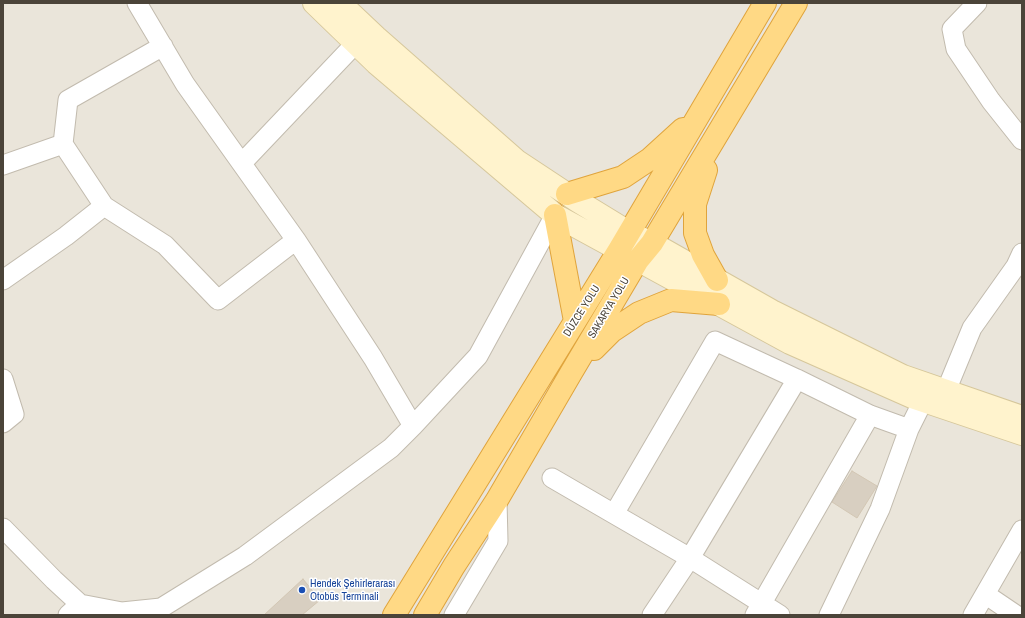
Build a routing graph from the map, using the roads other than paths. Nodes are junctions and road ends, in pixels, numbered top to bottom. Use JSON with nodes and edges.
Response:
{"nodes":[{"id":1,"x":137,"y":3,"type":"edge"},
{"id":2,"x":314,"y":3,"type":"edge"},
{"id":3,"x":340,"y":3,"type":"edge"},
{"id":4,"x":765,"y":3,"type":"edge"},
{"id":5,"x":796,"y":3,"type":"edge"},
{"id":6,"x":978,"y":3,"type":"edge"},
{"id":7,"x":356,"y":44,"type":"junction"},
{"id":8,"x":162,"y":46,"type":"junction"},
{"id":9,"x":700,"y":113,"type":"junction"},
{"id":10,"x":719,"y":132,"type":"junction"},
{"id":11,"x":1022,"y":140,"type":"edge"},
{"id":12,"x":63,"y":144,"type":"junction"},
{"id":13,"x":242,"y":164,"type":"junction"},
{"id":14,"x":3,"y":165,"type":"edge"},
{"id":15,"x":567,"y":194,"type":"junction"},
{"id":16,"x":104,"y":206,"type":"junction"},
{"id":17,"x":555,"y":215,"type":"junction"},
{"id":18,"x":296,"y":240,"type":"junction"},
{"id":19,"x":624,"y":241,"type":"junction"},
{"id":20,"x":652,"y":243,"type":"junction"},
{"id":21,"x":1022,"y":253,"type":"edge"},
{"id":22,"x":638,"y":260,"type":"junction"},
{"id":23,"x":3,"y":280,"type":"edge"},
{"id":24,"x":717,"y":280,"type":"junction"},
{"id":25,"x":719,"y":304,"type":"junction"},
{"id":26,"x":575,"y":321,"type":"junction"},
{"id":27,"x":571,"y":373,"type":"junction"},
{"id":28,"x":3,"y":379,"type":"edge"},
{"id":29,"x":797,"y":379,"type":"junction"},
{"id":30,"x":946,"y":391,"type":"junction"},
{"id":31,"x":923,"y":400,"type":"junction"},
{"id":32,"x":870,"y":415,"type":"junction"},
{"id":33,"x":1022,"y":417,"type":"edge"},
{"id":34,"x":3,"y":423,"type":"edge"},
{"id":35,"x":414,"y":426,"type":"junction"},
{"id":36,"x":909,"y":429,"type":"junction"},
{"id":37,"x":1022,"y":434,"type":"edge"},
{"id":38,"x":552,"y":478,"type":"dead end"},
{"id":39,"x":497,"y":500,"type":"junction"},
{"id":40,"x":614,"y":514,"type":"junction"},
{"id":41,"x":3,"y":528,"type":"edge"},
{"id":42,"x":1022,"y":530,"type":"edge"},
{"id":43,"x":690,"y":558,"type":"junction"},
{"id":44,"x":414,"y":580,"type":"junction"},
{"id":45,"x":985,"y":594,"type":"junction"},
{"id":46,"x":74,"y":609,"type":"edge"},
{"id":47,"x":758,"y":609,"type":"edge"},
{"id":48,"x":124,"y":614,"type":"edge"},
{"id":49,"x":381,"y":615,"type":"edge"},
{"id":50,"x":394,"y":615,"type":"edge"},
{"id":51,"x":425,"y":615,"type":"edge"},
{"id":52,"x":454,"y":615,"type":"edge"},
{"id":53,"x":652,"y":615,"type":"edge"},
{"id":54,"x":780,"y":615,"type":"edge"},
{"id":55,"x":829,"y":615,"type":"edge"},
{"id":56,"x":973,"y":615,"type":"edge"},
{"id":57,"x":1016,"y":615,"type":"edge"}],
"edges":[{"from":1,"to":8,"type":"street"},
{"from":2,"to":7,"type":"main road"},
{"from":3,"to":15,"type":"main road"},
{"from":4,"to":9,"type":"highway","name":"DÜZCE YOLU"},
{"from":5,"to":10,"type":"highway","name":"SAKARYA YOLU"},
{"from":6,"to":11,"type":"street"},
{"from":7,"to":13,"type":"street"},
{"from":7,"to":17,"type":"main road"},
{"from":8,"to":12,"type":"street"},
{"from":8,"to":13,"type":"street"},
{"from":9,"to":15,"type":"highway"},
{"from":9,"to":19,"type":"highway","name":"DÜZCE YOLU"},
{"from":10,"to":20,"type":"highway","name":"SAKARYA YOLU"},
{"from":10,"to":24,"type":"highway"},
{"from":12,"to":14,"type":"street"},
{"from":12,"to":16,"type":"street"},
{"from":13,"to":18,"type":"street"},
{"from":15,"to":19,"type":"main road"},
{"from":16,"to":18,"type":"street"},
{"from":16,"to":23,"type":"street"},
{"from":17,"to":19,"type":"main road"},
{"from":17,"to":26,"type":"highway"},
{"from":17,"to":35,"type":"street"},
{"from":18,"to":35,"type":"street"},
{"from":19,"to":20,"type":"main road"},
{"from":19,"to":22,"type":"main road"},
{"from":19,"to":26,"type":"highway","name":"DÜZCE YOLU"},
{"from":20,"to":22,"type":"highway","name":"SAKARYA YOLU"},
{"from":20,"to":24,"type":"main road"},
{"from":21,"to":30,"type":"street"},
{"from":22,"to":25,"type":"main road"},
{"from":22,"to":27,"type":"highway","name":"SAKARYA YOLU"},
{"from":24,"to":30,"type":"main road"},
{"from":25,"to":27,"type":"highway"},
{"from":25,"to":31,"type":"main road"},
{"from":26,"to":44,"type":"highway","name":"DÜZCE YOLU"},
{"from":27,"to":39,"type":"highway","name":"SAKARYA YOLU"},
{"from":28,"to":34,"type":"street"},
{"from":29,"to":32,"type":"street"},
{"from":29,"to":40,"type":"street"},
{"from":29,"to":43,"type":"street"},
{"from":30,"to":33,"type":"main road"},
{"from":31,"to":36,"type":"street"},
{"from":31,"to":37,"type":"main road"},
{"from":32,"to":36,"type":"street"},
{"from":32,"to":47,"type":"street"},
{"from":35,"to":48,"type":"street"},
{"from":36,"to":55,"type":"street"},
{"from":38,"to":40,"type":"street"},
{"from":39,"to":51,"type":"highway","name":"SAKARYA YOLU"},
{"from":39,"to":52,"type":"street"},
{"from":40,"to":43,"type":"street"},
{"from":41,"to":46,"type":"street"},
{"from":42,"to":45,"type":"street"},
{"from":43,"to":47,"type":"street"},
{"from":43,"to":53,"type":"street"},
{"from":44,"to":49,"type":"highway"},
{"from":44,"to":50,"type":"highway","name":"DÜZCE YOLU"},
{"from":45,"to":56,"type":"street"},
{"from":45,"to":57,"type":"street"},
{"from":46,"to":48,"type":"street"},
{"from":47,"to":54,"type":"street"}]}
